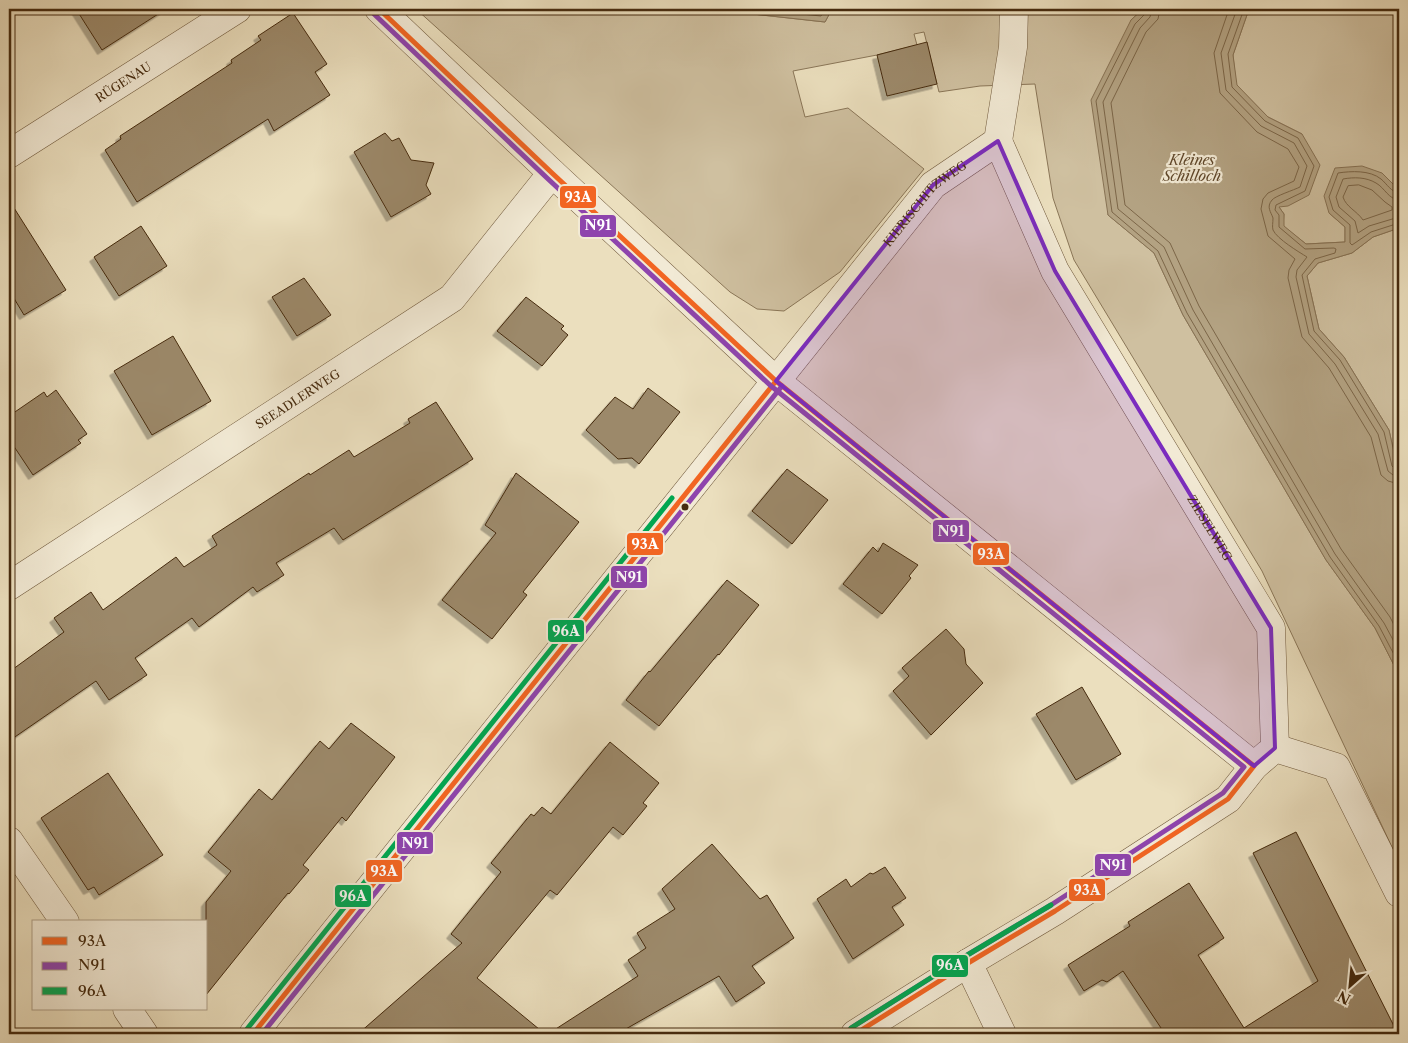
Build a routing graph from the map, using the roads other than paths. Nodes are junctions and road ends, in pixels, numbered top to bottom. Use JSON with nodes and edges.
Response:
{"nodes":[{"id":1,"x":237,"y":9,"type":"edge"},
{"id":2,"x":379,"y":9,"type":"edge"},
{"id":3,"x":1014,"y":9,"type":"edge"},
{"id":4,"x":998,"y":141,"type":"junction"},
{"id":5,"x":9,"y":154,"type":"edge"},
{"id":6,"x":552,"y":173,"type":"junction"},
{"id":7,"x":776,"y":381,"type":"junction"},
{"id":8,"x":9,"y":586,"type":"edge"},
{"id":9,"x":1275,"y":748,"type":"junction"},
{"id":10,"x":1254,"y":766,"type":"junction"},
{"id":11,"x":9,"y":841,"type":"edge"},
{"id":12,"x":1399,"y":894,"type":"edge"},
{"id":13,"x":64,"y":920,"type":"edge"},
{"id":14,"x":968,"y":963,"type":"junction"},
{"id":15,"x":128,"y":1010,"type":"edge"},
{"id":16,"x":144,"y":1034,"type":"edge"},
{"id":17,"x":253,"y":1034,"type":"edge"},
{"id":18,"x":855,"y":1034,"type":"edge"},
{"id":19,"x":1002,"y":1034,"type":"edge"}],
"edges":[{"from":1,"to":5,"type":"street","name":"RÜGENAU"},
{"from":2,"to":6,"type":"street"},
{"from":3,"to":4,"type":"street"},
{"from":4,"to":7,"type":"street","name":"KIERISCHITZWEG"},
{"from":4,"to":9,"type":"street","name":"ZIESELWEG"},
{"from":6,"to":7,"type":"street"},
{"from":6,"to":8,"type":"street","name":"SEEADLERWEG"},
{"from":7,"to":10,"type":"street"},
{"from":7,"to":17,"type":"street","name":"KIERISCHITZWEG"},
{"from":9,"to":10,"type":"street"},
{"from":9,"to":12,"type":"street"},
{"from":10,"to":14,"type":"street"},
{"from":11,"to":13,"type":"street"},
{"from":14,"to":18,"type":"street"},
{"from":14,"to":19,"type":"street"},
{"from":15,"to":16,"type":"street"}]}
